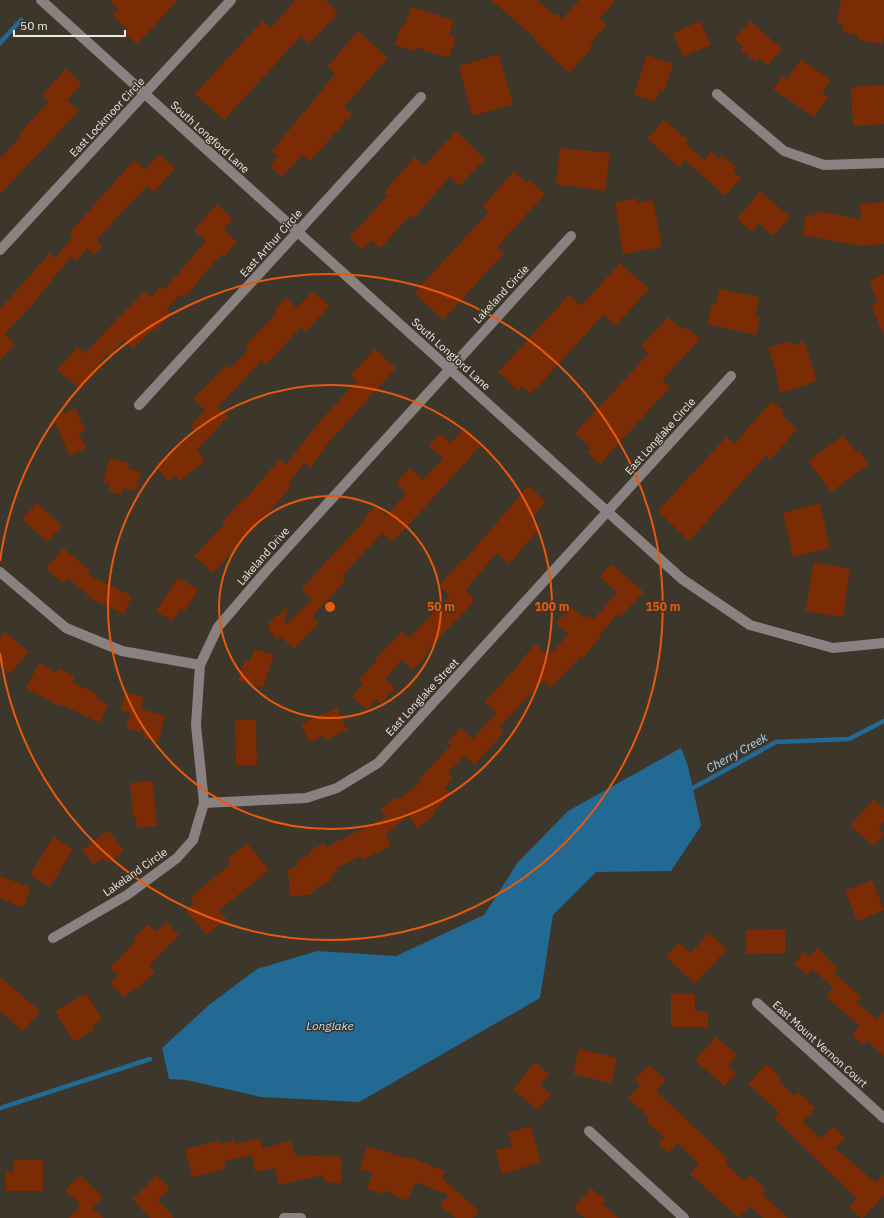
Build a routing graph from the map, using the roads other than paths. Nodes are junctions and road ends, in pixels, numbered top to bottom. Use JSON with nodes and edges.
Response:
{"nodes":[{"id":1,"x":41,"y":0,"type":"edge"},
{"id":2,"x":231,"y":0,"type":"edge"},
{"id":3,"x":144,"y":94,"type":"junction"},
{"id":4,"x":717,"y":94,"type":"dead end"},
{"id":5,"x":421,"y":97,"type":"dead end"},
{"id":6,"x":884,"y":163,"type":"edge"},
{"id":7,"x":297,"y":231,"type":"junction"},
{"id":8,"x":571,"y":236,"type":"dead end"},
{"id":9,"x":0,"y":250,"type":"edge"},
{"id":10,"x":449,"y":369,"type":"junction"},
{"id":11,"x":731,"y":376,"type":"dead end"},
{"id":12,"x":139,"y":405,"type":"dead end"},
{"id":13,"x":607,"y":512,"type":"junction"},
{"id":14,"x":0,"y":572,"type":"edge"},
{"id":15,"x":884,"y":643,"type":"edge"},
{"id":16,"x":200,"y":665,"type":"junction"},
{"id":17,"x":204,"y":803,"type":"junction"},
{"id":18,"x":53,"y":938,"type":"dead end"},
{"id":19,"x":757,"y":1003,"type":"dead end"},
{"id":20,"x":884,"y":1118,"type":"edge"},
{"id":21,"x":589,"y":1131,"type":"dead end"},
{"id":22,"x":284,"y":1218,"type":"edge"},
{"id":23,"x":301,"y":1218,"type":"edge"},
{"id":24,"x":684,"y":1218,"type":"edge"}],
"edges":[{"from":1,"to":3,"type":"street","name":"South Longford Lane"},
{"from":2,"to":3,"type":"street","name":"East Lockmoor Circle"},
{"from":3,"to":7,"type":"street","name":"South Longford Lane"},
{"from":3,"to":9,"type":"street","name":"East Lockmoor Circle"},
{"from":4,"to":6,"type":"street"},
{"from":5,"to":7,"type":"street","name":"East Arthur Circle"},
{"from":7,"to":10,"type":"street","name":"South Longford Lane"},
{"from":7,"to":12,"type":"street","name":"East Arthur Circle"},
{"from":8,"to":10,"type":"street","name":"Lakeland Circle"},
{"from":10,"to":13,"type":"street","name":"South Longford Lane"},
{"from":10,"to":16,"type":"street","name":"Lakeland Drive"},
{"from":11,"to":13,"type":"street","name":"East Longlake Circle"},
{"from":13,"to":15,"type":"street","name":"South Longford Lane"},
{"from":13,"to":17,"type":"street","name":"East Longlake Street"},
{"from":14,"to":16,"type":"street"},
{"from":16,"to":17,"type":"street","name":"Lakeland Drive"},
{"from":17,"to":18,"type":"street","name":"Lakeland Circle"},
{"from":19,"to":20,"type":"street","name":"East Mount Vernon Court"},
{"from":21,"to":24,"type":"street"},
{"from":22,"to":23,"type":"street"}]}
